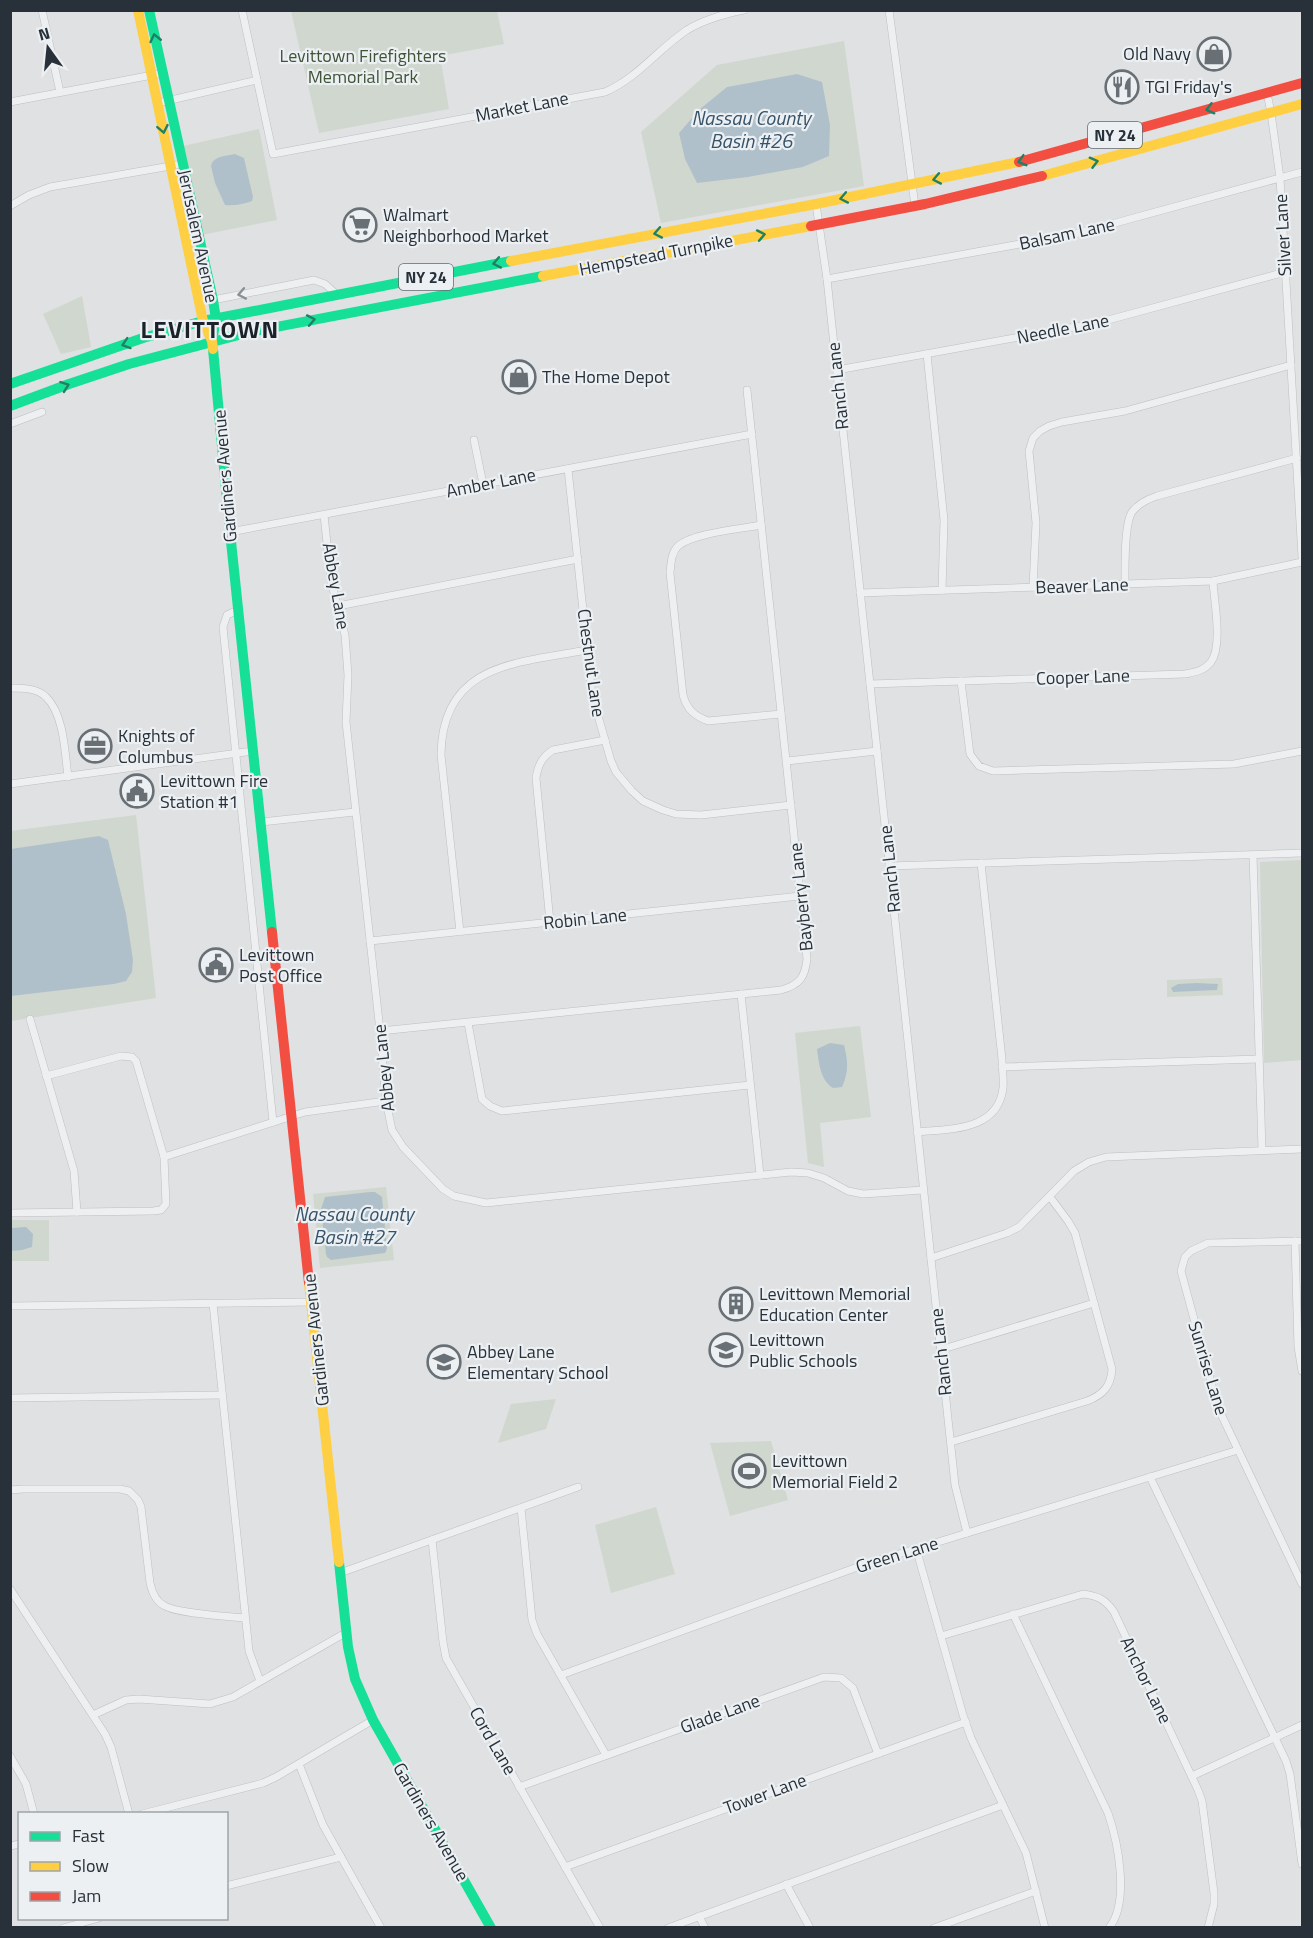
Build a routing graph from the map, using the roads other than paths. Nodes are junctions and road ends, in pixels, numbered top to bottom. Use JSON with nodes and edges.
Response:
{"nodes":[{"id":1,"x":42,"y":10,"type":"edge"},
{"id":2,"x":138,"y":10,"type":"edge"},
{"id":3,"x":149,"y":10,"type":"edge"},
{"id":4,"x":242,"y":10,"type":"edge"},
{"id":5,"x":744,"y":10,"type":"edge"},
{"id":6,"x":889,"y":10,"type":"edge"},
{"id":7,"x":157,"y":74,"type":"junction"},
{"id":8,"x":257,"y":80,"type":"junction"},
{"id":9,"x":1302,"y":83,"type":"edge"},
{"id":10,"x":60,"y":92,"type":"junction"},
{"id":11,"x":1267,"y":93,"type":"junction"},
{"id":12,"x":10,"y":102,"type":"edge"},
{"id":13,"x":163,"y":102,"type":"junction"},
{"id":14,"x":1302,"y":104,"type":"edge"},
{"id":15,"x":1271,"y":112,"type":"junction"},
{"id":16,"x":182,"y":164,"type":"junction"},
{"id":17,"x":170,"y":166,"type":"junction"},
{"id":18,"x":1302,"y":172,"type":"edge"},
{"id":19,"x":1280,"y":178,"type":"junction"},
{"id":20,"x":912,"y":184,"type":"junction"},
{"id":21,"x":816,"y":204,"type":"junction"},
{"id":22,"x":915,"y":206,"type":"junction"},
{"id":23,"x":10,"y":207,"type":"edge"},
{"id":24,"x":819,"y":224,"type":"junction"},
{"id":25,"x":1285,"y":272,"type":"junction"},
{"id":26,"x":827,"y":279,"type":"junction"},
{"id":27,"x":336,"y":294,"type":"junction"},
{"id":28,"x":213,"y":300,"type":"junction"},
{"id":29,"x":216,"y":319,"type":"junction"},
{"id":30,"x":203,"y":321,"type":"junction"},
{"id":31,"x":212,"y":341,"type":"junction"},
{"id":32,"x":927,"y":354,"type":"junction"},
{"id":33,"x":1291,"y":365,"type":"junction"},
{"id":34,"x":837,"y":370,"type":"junction"},
{"id":35,"x":10,"y":384,"type":"edge"},
{"id":36,"x":747,"y":390,"type":"dead end"},
{"id":37,"x":10,"y":406,"type":"edge"},
{"id":38,"x":42,"y":412,"type":"dead end"},
{"id":39,"x":10,"y":424,"type":"edge"},
{"id":40,"x":752,"y":434,"type":"junction"},
{"id":41,"x":474,"y":440,"type":"dead end"},
{"id":42,"x":1296,"y":458,"type":"junction"},
{"id":43,"x":568,"y":468,"type":"junction"},
{"id":44,"x":483,"y":484,"type":"junction"},
{"id":45,"x":1301,"y":510,"type":"edge"},
{"id":46,"x":324,"y":514,"type":"junction"},
{"id":47,"x":761,"y":525,"type":"junction"},
{"id":48,"x":230,"y":532,"type":"junction"},
{"id":49,"x":1302,"y":557,"type":"edge"},
{"id":50,"x":578,"y":559,"type":"junction"},
{"id":51,"x":1302,"y":562,"type":"edge"},
{"id":52,"x":1212,"y":581,"type":"junction"},
{"id":53,"x":1125,"y":585,"type":"junction"},
{"id":54,"x":1033,"y":587,"type":"junction"},
{"id":55,"x":942,"y":590,"type":"junction"},
{"id":56,"x":860,"y":593,"type":"junction"},
{"id":57,"x":338,"y":606,"type":"junction"},
{"id":58,"x":238,"y":610,"type":"junction"},
{"id":59,"x":587,"y":650,"type":"junction"},
{"id":60,"x":961,"y":681,"type":"junction"},
{"id":61,"x":870,"y":684,"type":"junction"},
{"id":62,"x":10,"y":688,"type":"edge"},
{"id":63,"x":781,"y":714,"type":"junction"},
{"id":64,"x":605,"y":740,"type":"junction"},
{"id":65,"x":253,"y":751,"type":"junction"},
{"id":66,"x":877,"y":751,"type":"junction"},
{"id":67,"x":1302,"y":751,"type":"edge"},
{"id":68,"x":235,"y":754,"type":"junction"},
{"id":69,"x":787,"y":761,"type":"junction"},
{"id":70,"x":68,"y":777,"type":"junction"},
{"id":71,"x":10,"y":784,"type":"edge"},
{"id":72,"x":791,"y":805,"type":"junction"},
{"id":73,"x":355,"y":812,"type":"junction"},
{"id":74,"x":261,"y":822,"type":"junction"},
{"id":75,"x":1302,"y":853,"type":"edge"},
{"id":76,"x":1253,"y":855,"type":"junction"},
{"id":77,"x":981,"y":863,"type":"junction"},
{"id":78,"x":889,"y":866,"type":"junction"},
{"id":79,"x":801,"y":896,"type":"junction"},
{"id":80,"x":550,"y":922,"type":"junction"},
{"id":81,"x":460,"y":932,"type":"junction"},
{"id":82,"x":370,"y":941,"type":"junction"},
{"id":83,"x":741,"y":994,"type":"junction"},
{"id":84,"x":30,"y":1019,"type":"dead end"},
{"id":85,"x":468,"y":1023,"type":"junction"},
{"id":86,"x":380,"y":1031,"type":"junction"},
{"id":87,"x":1259,"y":1059,"type":"junction"},
{"id":88,"x":1002,"y":1067,"type":"junction"},
{"id":89,"x":46,"y":1076,"type":"junction"},
{"id":90,"x":750,"y":1084,"type":"junction"},
{"id":91,"x":386,"y":1101,"type":"junction"},
{"id":92,"x":292,"y":1116,"type":"junction"},
{"id":93,"x":273,"y":1122,"type":"junction"},
{"id":94,"x":917,"y":1132,"type":"junction"},
{"id":95,"x":1302,"y":1149,"type":"edge"},
{"id":96,"x":1262,"y":1150,"type":"junction"},
{"id":97,"x":164,"y":1156,"type":"junction"},
{"id":98,"x":760,"y":1175,"type":"junction"},
{"id":99,"x":923,"y":1190,"type":"junction"},
{"id":100,"x":1050,"y":1197,"type":"junction"},
{"id":101,"x":77,"y":1212,"type":"junction"},
{"id":102,"x":10,"y":1213,"type":"edge"},
{"id":103,"x":1299,"y":1241,"type":"edge"},
{"id":104,"x":931,"y":1258,"type":"junction"},
{"id":105,"x":312,"y":1302,"type":"junction"},
{"id":106,"x":1094,"y":1303,"type":"junction"},
{"id":107,"x":213,"y":1304,"type":"junction"},
{"id":108,"x":10,"y":1306,"type":"edge"},
{"id":109,"x":940,"y":1350,"type":"junction"},
{"id":110,"x":1302,"y":1371,"type":"edge"},
{"id":111,"x":222,"y":1395,"type":"junction"},
{"id":112,"x":10,"y":1398,"type":"edge"},
{"id":113,"x":951,"y":1442,"type":"junction"},
{"id":114,"x":1238,"y":1450,"type":"junction"},
{"id":115,"x":1150,"y":1477,"type":"junction"},
{"id":116,"x":578,"y":1487,"type":"dead end"},
{"id":117,"x":10,"y":1490,"type":"edge"},
{"id":118,"x":520,"y":1508,"type":"junction"},
{"id":119,"x":967,"y":1533,"type":"junction"},
{"id":120,"x":432,"y":1540,"type":"junction"},
{"id":121,"x":916,"y":1548,"type":"junction"},
{"id":122,"x":340,"y":1573,"type":"junction"},
{"id":123,"x":1302,"y":1584,"type":"edge"},
{"id":124,"x":10,"y":1589,"type":"edge"},
{"id":125,"x":1013,"y":1614,"type":"junction"},
{"id":126,"x":245,"y":1618,"type":"junction"},
{"id":127,"x":346,"y":1632,"type":"junction"},
{"id":128,"x":941,"y":1636,"type":"junction"},
{"id":129,"x":561,"y":1675,"type":"junction"},
{"id":130,"x":260,"y":1681,"type":"junction"},
{"id":131,"x":93,"y":1715,"type":"junction"},
{"id":132,"x":373,"y":1720,"type":"junction"},
{"id":133,"x":966,"y":1722,"type":"junction"},
{"id":134,"x":1302,"y":1725,"type":"edge"},
{"id":135,"x":1275,"y":1739,"type":"junction"},
{"id":136,"x":878,"y":1754,"type":"junction"},
{"id":137,"x":606,"y":1755,"type":"junction"},
{"id":138,"x":10,"y":1756,"type":"edge"},
{"id":139,"x":299,"y":1764,"type":"junction"},
{"id":140,"x":1192,"y":1776,"type":"junction"},
{"id":141,"x":519,"y":1787,"type":"junction"},
{"id":142,"x":1003,"y":1805,"type":"junction"},
{"id":143,"x":33,"y":1812,"type":"edge"},
{"id":144,"x":128,"y":1812,"type":"edge"},
{"id":145,"x":150,"y":1812,"type":"edge"},
{"id":146,"x":341,"y":1857,"type":"junction"},
{"id":147,"x":1302,"y":1864,"type":"edge"},
{"id":148,"x":565,"y":1867,"type":"junction"},
{"id":149,"x":786,"y":1884,"type":"junction"},
{"id":150,"x":228,"y":1885,"type":"edge"},
{"id":151,"x":1036,"y":1891,"type":"junction"},
{"id":152,"x":699,"y":1916,"type":"junction"},
{"id":153,"x":92,"y":1920,"type":"edge"},
{"id":154,"x":63,"y":1928,"type":"edge"},
{"id":155,"x":381,"y":1928,"type":"edge"},
{"id":156,"x":491,"y":1928,"type":"edge"},
{"id":157,"x":600,"y":1928,"type":"edge"},
{"id":158,"x":668,"y":1928,"type":"edge"},
{"id":159,"x":705,"y":1928,"type":"edge"},
{"id":160,"x":810,"y":1928,"type":"edge"},
{"id":161,"x":934,"y":1928,"type":"edge"},
{"id":162,"x":1045,"y":1928,"type":"edge"},
{"id":163,"x":1109,"y":1928,"type":"edge"},
{"id":164,"x":1208,"y":1928,"type":"edge"}],
"edges":[{"from":1,"to":10,"type":"street"},
{"from":2,"to":7,"type":"main road","name":"Jerusalem Avenue"},
{"from":7,"to":3,"type":"main road","name":"Jerusalem Avenue","one_way":true},
{"from":4,"to":8,"type":"street"},
{"from":5,"to":8,"type":"street","name":"Market Lane"},
{"from":6,"to":20,"type":"street"},
{"from":7,"to":10,"type":"street"},
{"from":7,"to":13,"type":"main road","name":"Jerusalem Avenue"},
{"from":8,"to":13,"type":"street"},
{"from":9,"to":11,"type":"main road","name":"Hempstead Turnpike","number":"NY 24"},
{"from":10,"to":12,"type":"street"},
{"from":11,"to":15,"type":"street","name":"Silver Lane"},
{"from":11,"to":20,"type":"main road","name":"Hempstead Turnpike","number":"NY 24","one_way":true},
{"from":13,"to":16,"type":"main road","name":"Jerusalem Avenue"},
{"from":13,"to":17,"type":"main road","name":"Jerusalem Avenue","one_way":true},
{"from":14,"to":15,"type":"main road","name":"Hempstead Turnpike","number":"NY 24"},
{"from":15,"to":19,"type":"street","name":"Silver Lane"},
{"from":22,"to":15,"type":"main road","name":"Hempstead Turnpike","number":"NY 24","one_way":true},
{"from":16,"to":17,"type":"street"},
{"from":16,"to":28,"type":"main road","name":"Jerusalem Avenue"},
{"from":17,"to":23,"type":"street"},
{"from":17,"to":30,"type":"main road","name":"Jerusalem Avenue"},
{"from":18,"to":19,"type":"street","name":"Balsam Lane"},
{"from":19,"to":25,"type":"street","name":"Silver Lane"},
{"from":19,"to":26,"type":"street","name":"Balsam Lane"},
{"from":20,"to":21,"type":"main road","name":"Hempstead Turnpike","number":"NY 24","one_way":true},
{"from":20,"to":22,"type":"street"},
{"from":21,"to":24,"type":"street","name":"Ranch Lane"},
{"from":21,"to":27,"type":"main road","name":"Hempstead Turnpike","number":"NY 24","one_way":true},
{"from":22,"to":24,"type":"main road","name":"Hempstead Turnpike","number":"NY 24"},
{"from":24,"to":26,"type":"street","name":"Ranch Lane"},
{"from":31,"to":24,"type":"main road","name":"Hempstead Turnpike","number":"NY 24","one_way":true},
{"from":25,"to":32,"type":"street","name":"Needle Lane"},
{"from":25,"to":33,"type":"street","name":"Silver Lane"},
{"from":26,"to":34,"type":"street","name":"Ranch Lane"},
{"from":27,"to":28,"type":"street","one_way":true},
{"from":27,"to":29,"type":"main road","name":"Hempstead Turnpike","number":"NY 24"},
{"from":28,"to":29,"type":"main road","name":"Jerusalem Avenue"},
{"from":29,"to":30,"type":"main road","name":"Hempstead Turnpike","number":"NY 24"},
{"from":29,"to":31,"type":"main road","name":"Jerusalem Avenue"},
{"from":30,"to":31,"type":"main road","name":"Jerusalem Avenue"},
{"from":30,"to":35,"type":"main road","name":"Hempstead Turnpike","number":"NY 24","one_way":true},
{"from":37,"to":31,"type":"main road","name":"Hempstead Turnpike","number":"NY 24","one_way":true},
{"from":31,"to":48,"type":"main road","name":"Gardiners Avenue"},
{"from":32,"to":34,"type":"street","name":"Needle Lane"},
{"from":32,"to":55,"type":"street"},
{"from":33,"to":42,"type":"street","name":"Silver Lane"},
{"from":33,"to":54,"type":"street"},
{"from":34,"to":56,"type":"street","name":"Ranch Lane"},
{"from":36,"to":40,"type":"street","name":"Bayberry Lane"},
{"from":38,"to":39,"type":"street"},
{"from":40,"to":43,"type":"street","name":"Amber Lane"},
{"from":40,"to":47,"type":"street","name":"Bayberry Lane"},
{"from":41,"to":44,"type":"street"},
{"from":42,"to":45,"type":"street","name":"Silver Lane"},
{"from":42,"to":53,"type":"street"},
{"from":43,"to":44,"type":"street","name":"Amber Lane"},
{"from":43,"to":50,"type":"street","name":"Chestnut Lane"},
{"from":44,"to":46,"type":"street","name":"Amber Lane"},
{"from":45,"to":49,"type":"street","name":"Silver Lane"},
{"from":46,"to":48,"type":"street","name":"Amber Lane"},
{"from":46,"to":57,"type":"street","name":"Abbey Lane"},
{"from":47,"to":63,"type":"street","name":"Bayberry Lane"},
{"from":47,"to":63,"type":"street"},
{"from":48,"to":58,"type":"main road","name":"Gardiners Avenue"},
{"from":50,"to":57,"type":"street"},
{"from":50,"to":59,"type":"street","name":"Chestnut Lane"},
{"from":51,"to":52,"type":"street","name":"Beaver Lane"},
{"from":52,"to":53,"type":"street","name":"Beaver Lane"},
{"from":52,"to":60,"type":"street","name":"Cooper Lane"},
{"from":53,"to":54,"type":"street","name":"Beaver Lane"},
{"from":54,"to":55,"type":"street","name":"Beaver Lane"},
{"from":55,"to":56,"type":"street","name":"Beaver Lane"},
{"from":56,"to":61,"type":"street","name":"Ranch Lane"},
{"from":57,"to":73,"type":"street","name":"Abbey Lane"},
{"from":58,"to":65,"type":"main road","name":"Gardiners Avenue"},
{"from":58,"to":68,"type":"street"},
{"from":59,"to":64,"type":"street","name":"Chestnut Lane"},
{"from":59,"to":81,"type":"street"},
{"from":60,"to":61,"type":"street","name":"Cooper Lane"},
{"from":60,"to":67,"type":"street"},
{"from":61,"to":66,"type":"street","name":"Ranch Lane"},
{"from":62,"to":70,"type":"street"},
{"from":63,"to":69,"type":"street","name":"Bayberry Lane"},
{"from":64,"to":72,"type":"street","name":"Chestnut Lane"},
{"from":64,"to":80,"type":"street"},
{"from":65,"to":68,"type":"street"},
{"from":65,"to":74,"type":"main road","name":"Gardiners Avenue"},
{"from":66,"to":69,"type":"street"},
{"from":66,"to":78,"type":"street","name":"Ranch Lane"},
{"from":68,"to":70,"type":"street"},
{"from":68,"to":93,"type":"street"},
{"from":69,"to":72,"type":"street","name":"Bayberry Lane"},
{"from":70,"to":71,"type":"street"},
{"from":72,"to":79,"type":"street","name":"Bayberry Lane"},
{"from":73,"to":74,"type":"street"},
{"from":73,"to":82,"type":"street","name":"Abbey Lane"},
{"from":74,"to":92,"type":"main road","name":"Gardiners Avenue"},
{"from":75,"to":76,"type":"street"},
{"from":76,"to":77,"type":"street"},
{"from":76,"to":87,"type":"street"},
{"from":77,"to":78,"type":"street"},
{"from":77,"to":88,"type":"street"},
{"from":78,"to":94,"type":"street","name":"Ranch Lane"},
{"from":79,"to":80,"type":"street","name":"Robin Lane"},
{"from":79,"to":83,"type":"street","name":"Bayberry Lane"},
{"from":80,"to":81,"type":"street","name":"Robin Lane"},
{"from":81,"to":82,"type":"street","name":"Robin Lane"},
{"from":82,"to":86,"type":"street","name":"Abbey Lane"},
{"from":83,"to":85,"type":"street","name":"Bayberry Lane"},
{"from":83,"to":90,"type":"street"},
{"from":84,"to":89,"type":"street"},
{"from":85,"to":86,"type":"street","name":"Bayberry Lane"},
{"from":85,"to":90,"type":"street"},
{"from":86,"to":91,"type":"street","name":"Abbey Lane"},
{"from":87,"to":88,"type":"street"},
{"from":87,"to":96,"type":"street"},
{"from":88,"to":94,"type":"street"},
{"from":89,"to":97,"type":"street"},
{"from":89,"to":101,"type":"street"},
{"from":90,"to":98,"type":"street"},
{"from":91,"to":92,"type":"street"},
{"from":91,"to":98,"type":"street","name":"Abbey Lane"},
{"from":92,"to":93,"type":"street"},
{"from":92,"to":105,"type":"main road","name":"Gardiners Avenue"},
{"from":93,"to":97,"type":"street"},
{"from":94,"to":99,"type":"street","name":"Ranch Lane"},
{"from":95,"to":96,"type":"street"},
{"from":96,"to":100,"type":"street"},
{"from":97,"to":101,"type":"street"},
{"from":98,"to":99,"type":"street","name":"Abbey Lane"},
{"from":99,"to":104,"type":"street","name":"Ranch Lane"},
{"from":100,"to":104,"type":"street"},
{"from":100,"to":106,"type":"street"},
{"from":101,"to":102,"type":"street"},
{"from":103,"to":110,"type":"street"},
{"from":103,"to":114,"type":"street","name":"Sunrise Lane"},
{"from":104,"to":109,"type":"street","name":"Ranch Lane"},
{"from":105,"to":107,"type":"street"},
{"from":105,"to":122,"type":"main road","name":"Gardiners Avenue"},
{"from":106,"to":109,"type":"street"},
{"from":106,"to":113,"type":"street"},
{"from":107,"to":108,"type":"street"},
{"from":107,"to":111,"type":"street"},
{"from":109,"to":113,"type":"street","name":"Ranch Lane"},
{"from":111,"to":112,"type":"street"},
{"from":111,"to":126,"type":"street"},
{"from":113,"to":119,"type":"street","name":"Ranch Lane"},
{"from":114,"to":115,"type":"street","name":"Green Lane"},
{"from":114,"to":123,"type":"street","name":"Sunrise Lane"},
{"from":115,"to":119,"type":"street","name":"Green Lane"},
{"from":115,"to":135,"type":"street"},
{"from":116,"to":118,"type":"street"},
{"from":117,"to":126,"type":"street"},
{"from":118,"to":120,"type":"street"},
{"from":118,"to":129,"type":"street"},
{"from":119,"to":121,"type":"street","name":"Green Lane"},
{"from":120,"to":122,"type":"street"},
{"from":120,"to":141,"type":"street","name":"Cord Lane"},
{"from":121,"to":128,"type":"street"},
{"from":121,"to":129,"type":"street","name":"Green Lane"},
{"from":122,"to":127,"type":"main road","name":"Gardiners Avenue"},
{"from":124,"to":131,"type":"street"},
{"from":125,"to":128,"type":"street","name":"Anchor Lane"},
{"from":125,"to":140,"type":"street","name":"Anchor Lane"},
{"from":125,"to":163,"type":"street"},
{"from":126,"to":130,"type":"street"},
{"from":127,"to":130,"type":"street"},
{"from":127,"to":132,"type":"main road","name":"Gardiners Avenue"},
{"from":128,"to":133,"type":"street"},
{"from":129,"to":137,"type":"street"},
{"from":130,"to":131,"type":"street"},
{"from":131,"to":144,"type":"street"},
{"from":132,"to":139,"type":"street"},
{"from":132,"to":156,"type":"main road","name":"Gardiners Avenue"},
{"from":133,"to":136,"type":"street","name":"Tower Lane"},
{"from":133,"to":142,"type":"street"},
{"from":134,"to":135,"type":"street"},
{"from":135,"to":140,"type":"street"},
{"from":135,"to":147,"type":"street"},
{"from":136,"to":137,"type":"street","name":"Glade Lane"},
{"from":136,"to":148,"type":"street","name":"Tower Lane"},
{"from":137,"to":141,"type":"street","name":"Glade Lane"},
{"from":138,"to":143,"type":"street"},
{"from":139,"to":145,"type":"street"},
{"from":139,"to":146,"type":"street"},
{"from":140,"to":164,"type":"street","name":"Anchor Lane"},
{"from":141,"to":148,"type":"street","name":"Cord Lane"},
{"from":142,"to":149,"type":"street"},
{"from":142,"to":151,"type":"street"},
{"from":146,"to":150,"type":"street"},
{"from":146,"to":155,"type":"street"},
{"from":148,"to":157,"type":"street","name":"Cord Lane"},
{"from":149,"to":152,"type":"street"},
{"from":149,"to":160,"type":"street"},
{"from":151,"to":161,"type":"street"},
{"from":151,"to":162,"type":"street"},
{"from":152,"to":158,"type":"street"},
{"from":152,"to":159,"type":"street"},
{"from":153,"to":154,"type":"street"}]}
